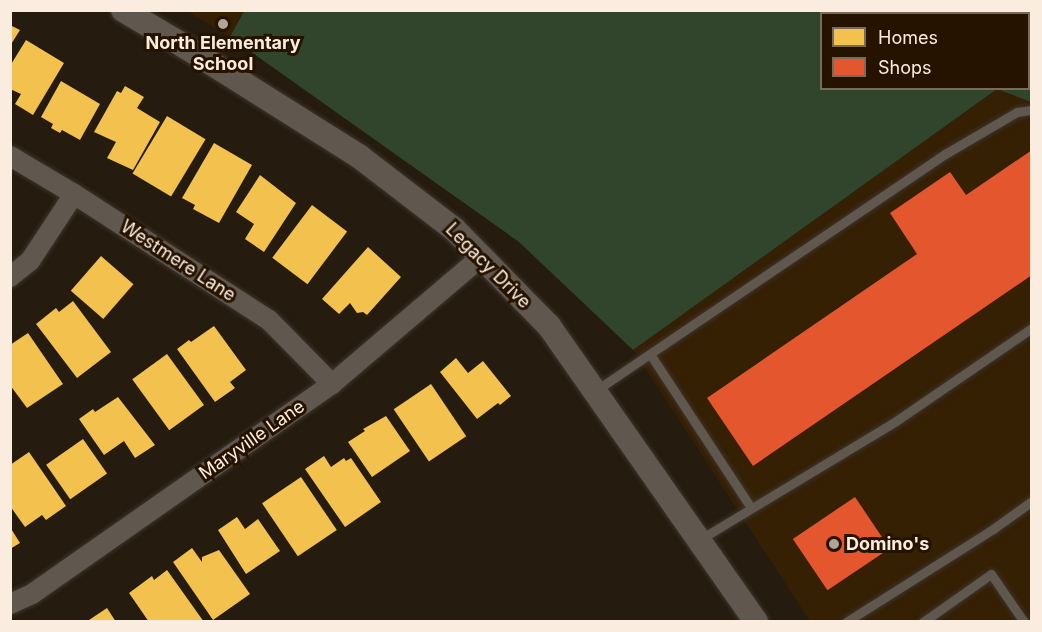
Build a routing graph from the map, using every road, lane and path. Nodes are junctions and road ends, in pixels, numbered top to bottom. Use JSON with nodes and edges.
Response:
{"nodes":[{"id":1,"x":123,"y":10,"type":"edge"},
{"id":2,"x":1032,"y":110,"type":"edge"},
{"id":3,"x":10,"y":156,"type":"edge"},
{"id":4,"x":74,"y":194,"type":"junction"},
{"id":5,"x":482,"y":257,"type":"junction"},
{"id":6,"x":10,"y":277,"type":"edge"},
{"id":7,"x":1032,"y":328,"type":"edge"},
{"id":8,"x":650,"y":354,"type":"junction"},
{"id":9,"x":332,"y":384,"type":"junction"},
{"id":10,"x":595,"y":391,"type":"junction"},
{"id":11,"x":1032,"y":501,"type":"edge"},
{"id":12,"x":751,"y":508,"type":"junction"},
{"id":13,"x":699,"y":540,"type":"junction"},
{"id":14,"x":10,"y":604,"type":"edge"},
{"id":15,"x":756,"y":621,"type":"edge"},
{"id":16,"x":846,"y":621,"type":"edge"},
{"id":17,"x":924,"y":621,"type":"edge"},
{"id":18,"x":1024,"y":621,"type":"edge"}],
"edges":[{"from":1,"to":5,"type":"street","name":"Legacy Drive"},
{"from":2,"to":8,"type":"lane"},
{"from":3,"to":4,"type":"street","name":"Westmere Lane"},
{"from":4,"to":6,"type":"street"},
{"from":4,"to":9,"type":"street","name":"Westmere Lane"},
{"from":5,"to":9,"type":"street","name":"Maryville Lane"},
{"from":5,"to":10,"type":"street","name":"Legacy Drive"},
{"from":7,"to":12,"type":"lane"},
{"from":8,"to":10,"type":"lane"},
{"from":8,"to":12,"type":"lane"},
{"from":9,"to":14,"type":"street","name":"Maryville Lane"},
{"from":10,"to":13,"type":"street","name":"Legacy Drive"},
{"from":11,"to":16,"type":"lane"},
{"from":12,"to":13,"type":"lane"},
{"from":13,"to":15,"type":"street","name":"Legacy Drive"},
{"from":17,"to":18,"type":"lane"}]}
